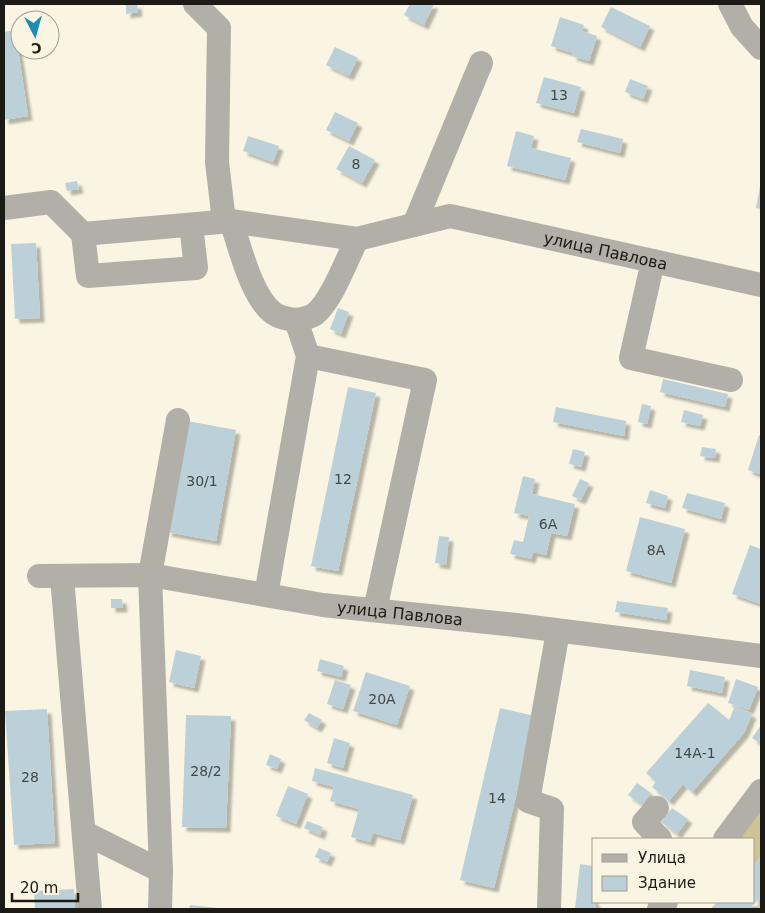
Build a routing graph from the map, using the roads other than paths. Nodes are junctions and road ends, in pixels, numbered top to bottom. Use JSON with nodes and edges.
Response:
{"nodes":[{"id":1,"x":195,"y":4,"type":"edge"},
{"id":2,"x":730,"y":4,"type":"edge"},
{"id":3,"x":761,"y":48,"type":"edge"},
{"id":4,"x":481,"y":63,"type":"dead end"},
{"id":5,"x":4,"y":208,"type":"edge"},
{"id":6,"x":228,"y":221,"type":"junction"},
{"id":7,"x":191,"y":225,"type":"junction"},
{"id":8,"x":414,"y":225,"type":"junction"},
{"id":9,"x":83,"y":234,"type":"junction"},
{"id":10,"x":357,"y":239,"type":"junction"},
{"id":11,"x":654,"y":261,"type":"junction"},
{"id":12,"x":761,"y":285,"type":"edge"},
{"id":13,"x":296,"y":320,"type":"junction"},
{"id":14,"x":308,"y":356,"type":"junction"},
{"id":15,"x":731,"y":380,"type":"dead end"},
{"id":16,"x":178,"y":420,"type":"dead end"},
{"id":17,"x":150,"y":575,"type":"junction"},
{"id":18,"x":266,"y":595,"type":"junction"},
{"id":19,"x":375,"y":610,"type":"junction"},
{"id":20,"x":558,"y":631,"type":"junction"},
{"id":21,"x":761,"y":656,"type":"edge"},
{"id":22,"x":761,"y":791,"type":"edge"},
{"id":23,"x":656,"y":808,"type":"dead end"},
{"id":24,"x":85,"y":833,"type":"junction"},
{"id":25,"x":659,"y":838,"type":"edge"},
{"id":26,"x":726,"y":838,"type":"edge"},
{"id":27,"x":161,"y":871,"type":"junction"},
{"id":28,"x":90,"y":909,"type":"edge"},
{"id":29,"x":160,"y":909,"type":"edge"},
{"id":30,"x":549,"y":909,"type":"edge"}],
"edges":[{"from":1,"to":6,"type":"street"},
{"from":2,"to":3,"type":"street"},
{"from":4,"to":8,"type":"street"},
{"from":5,"to":9,"type":"street"},
{"from":6,"to":7,"type":"street"},
{"from":6,"to":10,"type":"street"},
{"from":6,"to":13,"type":"street"},
{"from":7,"to":9,"type":"street"},
{"from":7,"to":9,"type":"street"},
{"from":8,"to":10,"type":"street"},
{"from":8,"to":11,"type":"street","name":"улица Павлова"},
{"from":10,"to":13,"type":"street"},
{"from":11,"to":12,"type":"street","name":"улица Павлова"},
{"from":11,"to":15,"type":"street"},
{"from":13,"to":14,"type":"street"},
{"from":14,"to":18,"type":"street"},
{"from":14,"to":19,"type":"street"},
{"from":16,"to":17,"type":"street"},
{"from":17,"to":18,"type":"street","name":"улица Павлова"},
{"from":17,"to":24,"type":"street","name":"улица Павлова"},
{"from":17,"to":27,"type":"street"},
{"from":18,"to":19,"type":"street","name":"улица Павлова"},
{"from":19,"to":20,"type":"street","name":"улица Павлова"},
{"from":20,"to":21,"type":"street","name":"улица Павлова"},
{"from":20,"to":30,"type":"street"},
{"from":22,"to":26,"type":"street"},
{"from":23,"to":25,"type":"street"},
{"from":24,"to":27,"type":"street"},
{"from":24,"to":28,"type":"street"},
{"from":27,"to":29,"type":"street"}]}
